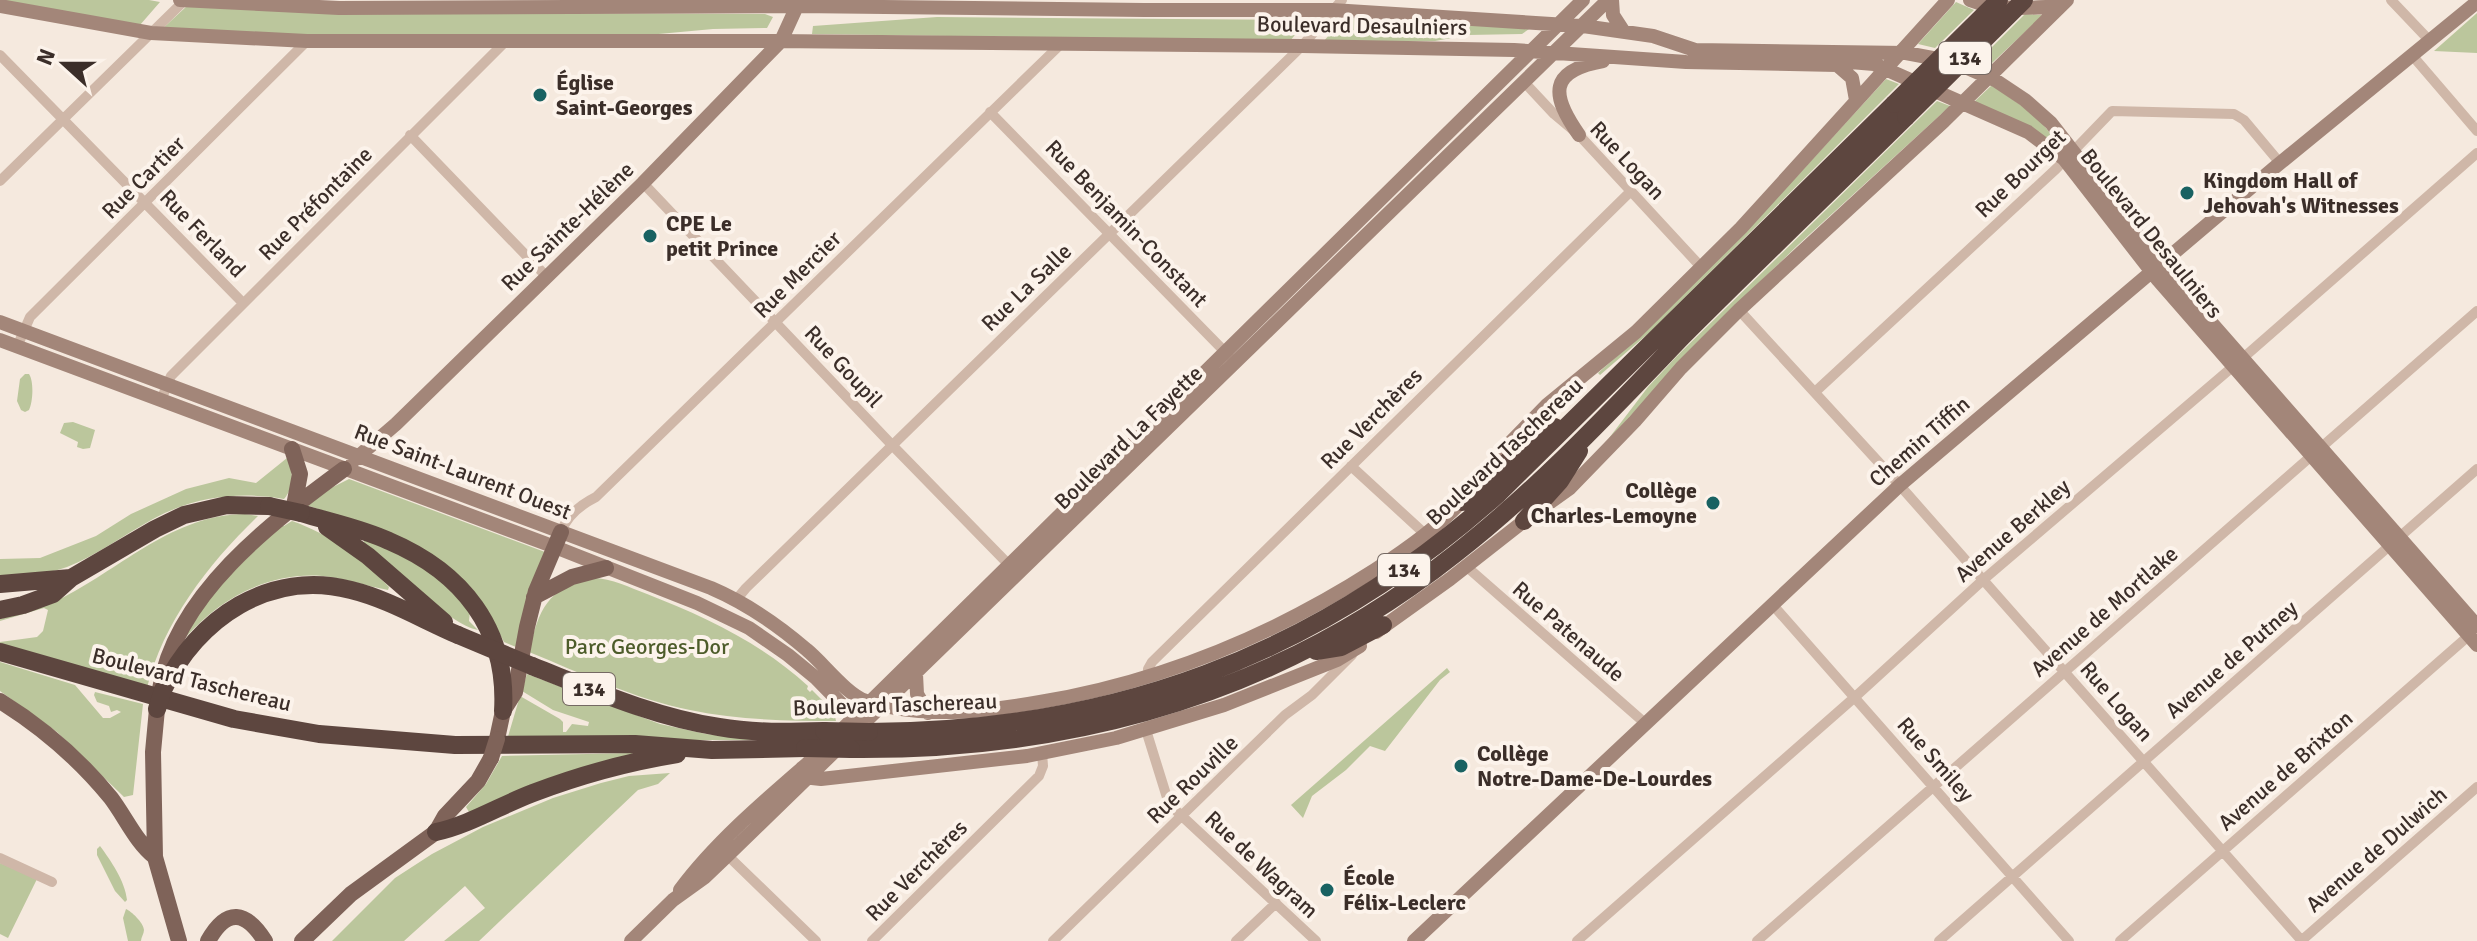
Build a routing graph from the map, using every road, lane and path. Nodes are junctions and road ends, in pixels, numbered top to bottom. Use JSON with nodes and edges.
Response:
{"nodes":[{"id":1,"x":183,"y":0,"type":"edge"},
{"id":2,"x":1583,"y":0,"type":"edge"},
{"id":3,"x":1610,"y":0,"type":"edge"},
{"id":4,"x":1948,"y":0,"type":"edge"},
{"id":5,"x":1970,"y":0,"type":"edge"},
{"id":6,"x":1999,"y":0,"type":"edge"},
{"id":7,"x":2024,"y":0,"type":"edge"},
{"id":8,"x":2391,"y":0,"type":"edge"},
{"id":9,"x":254,"y":2,"type":"edge"},
{"id":10,"x":2477,"y":2,"type":"edge"},
{"id":11,"x":800,"y":3,"type":"edge"},
{"id":12,"x":2064,"y":3,"type":"edge"},
{"id":13,"x":485,"y":4,"type":"edge"},
{"id":14,"x":642,"y":4,"type":"edge"},
{"id":15,"x":977,"y":4,"type":"edge"},
{"id":16,"x":1279,"y":4,"type":"edge"},
{"id":17,"x":1149,"y":5,"type":"edge"},
{"id":18,"x":1176,"y":5,"type":"edge"},
{"id":19,"x":1337,"y":5,"type":"edge"},
{"id":20,"x":1,"y":7,"type":"edge"},
{"id":21,"x":1557,"y":24,"type":"junction"},
{"id":22,"x":1583,"y":26,"type":"junction"},
{"id":23,"x":1624,"y":32,"type":"junction"},
{"id":24,"x":151,"y":33,"type":"junction"},
{"id":25,"x":2429,"y":40,"type":"junction"},
{"id":26,"x":307,"y":41,"type":"junction"},
{"id":27,"x":506,"y":41,"type":"junction"},
{"id":28,"x":781,"y":41,"type":"junction"},
{"id":29,"x":1062,"y":43,"type":"junction"},
{"id":30,"x":1302,"y":46,"type":"junction"},
{"id":31,"x":1489,"y":50,"type":"junction"},
{"id":32,"x":1529,"y":51,"type":"junction"},
{"id":33,"x":1555,"y":52,"type":"junction"},
{"id":34,"x":1899,"y":53,"type":"junction"},
{"id":35,"x":2411,"y":54,"type":"junction"},
{"id":36,"x":0,"y":55,"type":"edge"},
{"id":37,"x":1622,"y":58,"type":"junction"},
{"id":38,"x":1837,"y":65,"type":"junction"},
{"id":39,"x":1884,"y":69,"type":"junction"},
{"id":40,"x":1988,"y":77,"type":"junction"},
{"id":41,"x":1501,"y":79,"type":"junction"},
{"id":42,"x":1524,"y":82,"type":"junction"},
{"id":43,"x":1856,"y":100,"type":"junction"},
{"id":44,"x":1962,"y":103,"type":"junction"},
{"id":45,"x":1900,"y":110,"type":"junction"},
{"id":46,"x":990,"y":112,"type":"junction"},
{"id":47,"x":64,"y":119,"type":"junction"},
{"id":48,"x":2477,"y":131,"type":"edge"},
{"id":49,"x":410,"y":135,"type":"junction"},
{"id":50,"x":1579,"y":135,"type":"junction"},
{"id":51,"x":2477,"y":153,"type":"edge"},
{"id":52,"x":2069,"y":154,"type":"junction"},
{"id":53,"x":2280,"y":163,"type":"junction"},
{"id":54,"x":0,"y":181,"type":"edge"},
{"id":55,"x":643,"y":183,"type":"junction"},
{"id":56,"x":1630,"y":192,"type":"junction"},
{"id":57,"x":145,"y":203,"type":"junction"},
{"id":58,"x":1109,"y":234,"type":"junction"},
{"id":59,"x":1702,"y":268,"type":"junction"},
{"id":60,"x":2156,"y":268,"type":"junction"},
{"id":61,"x":546,"y":276,"type":"junction"},
{"id":62,"x":243,"y":303,"type":"junction"},
{"id":63,"x":1739,"y":310,"type":"junction"},
{"id":64,"x":2477,"y":311,"type":"edge"},
{"id":65,"x":0,"y":322,"type":"edge"},
{"id":66,"x":776,"y":323,"type":"junction"},
{"id":67,"x":23,"y":331,"type":"junction"},
{"id":68,"x":0,"y":340,"type":"edge"},
{"id":69,"x":17,"y":347,"type":"junction"},
{"id":70,"x":1231,"y":358,"type":"junction"},
{"id":71,"x":2238,"y":362,"type":"junction"},
{"id":72,"x":167,"y":384,"type":"junction"},
{"id":73,"x":1815,"y":392,"type":"junction"},
{"id":74,"x":161,"y":400,"type":"junction"},
{"id":75,"x":1591,"y":403,"type":"junction"},
{"id":76,"x":1598,"y":421,"type":"junction"},
{"id":77,"x":892,"y":445,"type":"junction"},
{"id":78,"x":292,"y":449,"type":"junction"},
{"id":79,"x":2316,"y":452,"type":"junction"},
{"id":80,"x":360,"y":456,"type":"junction"},
{"id":81,"x":1351,"y":466,"type":"junction"},
{"id":82,"x":344,"y":469,"type":"junction"},
{"id":83,"x":2477,"y":469,"type":"edge"},
{"id":84,"x":1900,"y":485,"type":"junction"},
{"id":85,"x":1462,"y":502,"type":"junction"},
{"id":86,"x":298,"y":510,"type":"junction"},
{"id":87,"x":1524,"y":521,"type":"junction"},
{"id":88,"x":1425,"y":534,"type":"junction"},
{"id":89,"x":558,"y":539,"type":"junction"},
{"id":90,"x":2395,"y":542,"type":"junction"},
{"id":91,"x":1467,"y":567,"type":"junction"},
{"id":92,"x":606,"y":568,"type":"junction"},
{"id":93,"x":1014,"y":569,"type":"junction"},
{"id":94,"x":71,"y":578,"type":"junction"},
{"id":95,"x":1983,"y":580,"type":"junction"},
{"id":96,"x":0,"y":584,"type":"edge"},
{"id":97,"x":534,"y":597,"type":"junction"},
{"id":98,"x":736,"y":600,"type":"junction"},
{"id":99,"x":1772,"y":604,"type":"junction"},
{"id":100,"x":0,"y":610,"type":"edge"},
{"id":101,"x":1383,"y":625,"type":"junction"},
{"id":102,"x":2475,"y":634,"type":"edge"},
{"id":103,"x":458,"y":635,"type":"junction"},
{"id":104,"x":1359,"y":647,"type":"junction"},
{"id":105,"x":0,"y":652,"type":"edge"},
{"id":106,"x":1302,"y":653,"type":"junction"},
{"id":107,"x":2065,"y":672,"type":"junction"},
{"id":108,"x":916,"y":674,"type":"junction"},
{"id":109,"x":1149,"y":676,"type":"junction"},
{"id":110,"x":161,"y":690,"type":"junction"},
{"id":111,"x":1855,"y":697,"type":"junction"},
{"id":112,"x":0,"y":701,"type":"edge"},
{"id":113,"x":869,"y":702,"type":"junction"},
{"id":114,"x":884,"y":705,"type":"junction"},
{"id":115,"x":157,"y":709,"type":"joint"},
{"id":116,"x":503,"y":711,"type":"junction"},
{"id":117,"x":928,"y":713,"type":"junction"},
{"id":118,"x":864,"y":722,"type":"junction"},
{"id":119,"x":1646,"y":724,"type":"junction"},
{"id":120,"x":1146,"y":730,"type":"junction"},
{"id":121,"x":712,"y":750,"type":"junction"},
{"id":122,"x":1042,"y":753,"type":"junction"},
{"id":123,"x":2144,"y":762,"type":"junction"},
{"id":124,"x":806,"y":772,"type":"junction"},
{"id":125,"x":1934,"y":787,"type":"junction"},
{"id":126,"x":2477,"y":787,"type":"edge"},
{"id":127,"x":1182,"y":817,"type":"junction"},
{"id":128,"x":436,"y":832,"type":"junction"},
{"id":129,"x":723,"y":851,"type":"junction"},
{"id":130,"x":2222,"y":851,"type":"junction"},
{"id":131,"x":155,"y":857,"type":"junction"},
{"id":132,"x":0,"y":858,"type":"edge"},
{"id":133,"x":2012,"y":876,"type":"junction"},
{"id":134,"x":52,"y":882,"type":"dead end"},
{"id":135,"x":1276,"y":903,"type":"junction"},
{"id":136,"x":179,"y":941,"type":"edge"},
{"id":137,"x":208,"y":941,"type":"edge"},
{"id":138,"x":265,"y":941,"type":"edge"},
{"id":139,"x":302,"y":941,"type":"edge"},
{"id":140,"x":631,"y":941,"type":"edge"},
{"id":141,"x":816,"y":941,"type":"edge"},
{"id":142,"x":872,"y":941,"type":"edge"},
{"id":143,"x":1053,"y":941,"type":"edge"},
{"id":144,"x":1236,"y":941,"type":"edge"},
{"id":145,"x":1316,"y":941,"type":"edge"},
{"id":146,"x":1414,"y":941,"type":"edge"},
{"id":147,"x":1577,"y":941,"type":"edge"},
{"id":148,"x":1757,"y":941,"type":"edge"},
{"id":149,"x":1939,"y":941,"type":"edge"},
{"id":150,"x":2069,"y":941,"type":"edge"},
{"id":151,"x":2120,"y":941,"type":"edge"},
{"id":152,"x":2302,"y":941,"type":"edge"}],
"edges":[{"from":1,"to":9,"type":"street","name":"Boulevard Desaulniers"},
{"from":1,"to":24,"type":"street"},
{"from":2,"to":21,"type":"street","name":"Boulevard La Fayette"},
{"from":3,"to":22,"type":"street","name":"Boulevard La Fayette"},
{"from":3,"to":23,"type":"street"},
{"from":4,"to":34,"type":"street","name":"Boulevard Taschereau"},
{"from":5,"to":12,"type":"street"},
{"from":6,"to":45,"type":"highway","name":"Boulevard Taschereau","number":"134","bridge":true},
{"from":7,"to":45,"type":"highway","name":"Boulevard Taschereau","number":"134","bridge":true},
{"from":8,"to":25,"type":"street"},
{"from":9,"to":13,"type":"street","name":"Boulevard Desaulniers"},
{"from":10,"to":25,"type":"street","name":"Chemin Tiffin"},
{"from":11,"to":14,"type":"street","name":"Boulevard Desaulniers"},
{"from":11,"to":15,"type":"street","name":"Boulevard Desaulniers"},
{"from":11,"to":28,"type":"street","name":"Rue Sainte-Hélène"},
{"from":12,"to":40,"type":"street"},
{"from":13,"to":14,"type":"street","name":"Boulevard Desaulniers"},
{"from":15,"to":17,"type":"street","name":"Boulevard Desaulniers"},
{"from":16,"to":18,"type":"street","name":"Boulevard Desaulniers"},
{"from":16,"to":19,"type":"street","name":"Boulevard Desaulniers"},
{"from":17,"to":18,"type":"street","name":"Boulevard Desaulniers"},
{"from":19,"to":21,"type":"street","name":"Boulevard Desaulniers"},
{"from":19,"to":30,"type":"street","name":"Rue La Salle"},
{"from":20,"to":24,"type":"street","name":"Boulevard Desaulniers"},
{"from":21,"to":22,"type":"street","name":"Boulevard Desaulniers"},
{"from":21,"to":32,"type":"street","name":"Boulevard La Fayette"},
{"from":22,"to":23,"type":"street","name":"Boulevard Desaulniers"},
{"from":22,"to":33,"type":"street","name":"Boulevard La Fayette"},
{"from":23,"to":34,"type":"street","name":"Boulevard Desaulniers"},
{"from":24,"to":26,"type":"street","name":"Boulevard Desaulniers"},
{"from":24,"to":47,"type":"street"},
{"from":25,"to":35,"type":"street","name":"Chemin Tiffin"},
{"from":26,"to":27,"type":"street","name":"Boulevard Desaulniers"},
{"from":26,"to":57,"type":"street","name":"Rue Cartier"},
{"from":27,"to":28,"type":"street","name":"Boulevard Desaulniers"},
{"from":27,"to":49,"type":"street","name":"Rue Préfontaine"},
{"from":28,"to":29,"type":"street","name":"Boulevard Desaulniers"},
{"from":28,"to":55,"type":"street","name":"Rue Sainte-Hélène"},
{"from":29,"to":30,"type":"street","name":"Boulevard Desaulniers"},
{"from":29,"to":46,"type":"street","name":"Rue Mercier"},
{"from":30,"to":31,"type":"street","name":"Boulevard Desaulniers"},
{"from":30,"to":58,"type":"street","name":"Rue La Salle"},
{"from":31,"to":32,"type":"street","name":"Boulevard Desaulniers"},
{"from":31,"to":41,"type":"street"},
{"from":32,"to":33,"type":"street","name":"Boulevard Desaulniers"},
{"from":32,"to":41,"type":"street","name":"Boulevard La Fayette"},
{"from":33,"to":37,"type":"street","name":"Boulevard Desaulniers"},
{"from":33,"to":42,"type":"street","name":"Boulevard La Fayette"},
{"from":34,"to":39,"type":"street","name":"Boulevard Taschereau"},
{"from":34,"to":40,"type":"street","name":"Boulevard Desaulniers"},
{"from":35,"to":48,"type":"street"},
{"from":35,"to":53,"type":"street","name":"Chemin Tiffin"},
{"from":36,"to":47,"type":"street","name":"Rue Ferland"},
{"from":37,"to":38,"type":"street","name":"Boulevard Desaulniers"},
{"from":37,"to":50,"type":"street"},
{"from":38,"to":39,"type":"street","name":"Boulevard Desaulniers"},
{"from":38,"to":43,"type":"street"},
{"from":39,"to":43,"type":"street","name":"Boulevard Taschereau"},
{"from":39,"to":44,"type":"street","name":"Boulevard Desaulniers"},
{"from":40,"to":44,"type":"street"},
{"from":40,"to":52,"type":"street","name":"Boulevard Desaulniers"},
{"from":41,"to":70,"type":"street","name":"Boulevard La Fayette"},
{"from":42,"to":50,"type":"street","name":"Rue Logan"},
{"from":42,"to":70,"type":"street","name":"Boulevard La Fayette"},
{"from":43,"to":59,"type":"street","name":"Boulevard Taschereau"},
{"from":44,"to":52,"type":"street","name":"Boulevard Desaulniers"},
{"from":44,"to":63,"type":"street"},
{"from":45,"to":75,"type":"highway","name":"Boulevard Taschereau","number":"134"},
{"from":45,"to":76,"type":"highway","name":"Boulevard Taschereau","number":"134"},
{"from":46,"to":58,"type":"street","name":"Rue Benjamin-Constant"},
{"from":46,"to":66,"type":"street","name":"Rue Mercier"},
{"from":47,"to":54,"type":"street"},
{"from":47,"to":57,"type":"street","name":"Rue Ferland"},
{"from":49,"to":61,"type":"street"},
{"from":49,"to":62,"type":"street","name":"Rue Préfontaine"},
{"from":50,"to":56,"type":"street","name":"Rue Logan"},
{"from":51,"to":71,"type":"street","name":"Avenue Berkley"},
{"from":52,"to":53,"type":"street","name":"Rue Bourget"},
{"from":52,"to":60,"type":"street","name":"Boulevard Desaulniers"},
{"from":52,"to":73,"type":"street","name":"Rue Bourget"},
{"from":53,"to":60,"type":"street","name":"Chemin Tiffin"},
{"from":55,"to":61,"type":"street","name":"Rue Sainte-Hélène"},
{"from":55,"to":66,"type":"street","name":"Rue Goupil"},
{"from":56,"to":59,"type":"street","name":"Rue Logan"},
{"from":56,"to":81,"type":"street","name":"Rue Verchères"},
{"from":57,"to":62,"type":"street","name":"Rue Ferland"},
{"from":57,"to":67,"type":"street","name":"Rue Cartier"},
{"from":58,"to":70,"type":"street","name":"Rue Benjamin-Constant"},
{"from":58,"to":77,"type":"street","name":"Rue La Salle"},
{"from":59,"to":85,"type":"street","name":"Boulevard Taschereau"},
{"from":60,"to":71,"type":"street","name":"Boulevard Desaulniers"},
{"from":60,"to":84,"type":"street","name":"Chemin Tiffin"},
{"from":61,"to":80,"type":"street","name":"Rue Sainte-Hélène"},
{"from":62,"to":72,"type":"street","name":"Rue Préfontaine"},
{"from":63,"to":73,"type":"street","name":"Rue Logan"},
{"from":63,"to":87,"type":"street"},
{"from":64,"to":79,"type":"street","name":"Avenue de Mortlake"},
{"from":65,"to":67,"type":"street","name":"Rue Saint-Laurent Ouest"},
{"from":66,"to":77,"type":"street","name":"Rue Goupil"},
{"from":66,"to":89,"type":"street","name":"Rue Mercier"},
{"from":67,"to":69,"type":"street","name":"Rue Cartier"},
{"from":67,"to":72,"type":"street","name":"Rue Saint-Laurent Ouest"},
{"from":68,"to":69,"type":"street","name":"Rue Saint-Laurent Ouest"},
{"from":69,"to":74,"type":"street","name":"Rue Saint-Laurent Ouest"},
{"from":70,"to":93,"type":"street","name":"Boulevard La Fayette"},
{"from":71,"to":79,"type":"street","name":"Boulevard Desaulniers"},
{"from":71,"to":95,"type":"street","name":"Avenue Berkley"},
{"from":72,"to":74,"type":"street","name":"Rue Préfontaine"},
{"from":72,"to":80,"type":"street","name":"Rue Saint-Laurent Ouest"},
{"from":73,"to":84,"type":"street","name":"Rue Logan"},
{"from":74,"to":78,"type":"street","name":"Rue Saint-Laurent Ouest"},
{"from":75,"to":85,"type":"highway"},
{"from":75,"to":118,"type":"highway","name":"Boulevard Taschereau","number":"134"},
{"from":76,"to":87,"type":"highway"},
{"from":76,"to":106,"type":"highway","name":"Boulevard Taschereau","number":"134"},
{"from":77,"to":93,"type":"street","name":"Rue Goupil"},
{"from":77,"to":98,"type":"street","name":"Rue La Salle"},
{"from":78,"to":82,"type":"street","name":"Rue Saint-Laurent Ouest"},
{"from":78,"to":86,"type":"main road"},
{"from":79,"to":90,"type":"street","name":"Boulevard Desaulniers"},
{"from":79,"to":107,"type":"street","name":"Avenue de Mortlake"},
{"from":80,"to":82,"type":"street","name":"Rue Sainte-Hélène"},
{"from":80,"to":89,"type":"street","name":"Rue Saint-Laurent Ouest"},
{"from":81,"to":88,"type":"street"},
{"from":81,"to":109,"type":"street","name":"Rue Verchères"},
{"from":82,"to":86,"type":"main road"},
{"from":82,"to":89,"type":"street","name":"Rue Saint-Laurent Ouest"},
{"from":83,"to":90,"type":"street","name":"Avenue de Putney"},
{"from":84,"to":95,"type":"street","name":"Rue Logan"},
{"from":84,"to":99,"type":"street","name":"Chemin Tiffin"},
{"from":85,"to":88,"type":"street","name":"Boulevard Taschereau"},
{"from":86,"to":94,"type":"highway","name":"Boulevard Taschereau","bridge":true},
{"from":86,"to":103,"type":"highway","name":"Boulevard Taschereau"},
{"from":86,"to":110,"type":"main road"},
{"from":86,"to":116,"type":"highway"},
{"from":87,"to":91,"type":"street"},
{"from":88,"to":109,"type":"street","name":"Boulevard Taschereau"},
{"from":89,"to":92,"type":"street","name":"Rue Saint-Laurent Ouest"},
{"from":89,"to":97,"type":"main road"},
{"from":89,"to":98,"type":"street","name":"Rue Saint-Laurent Ouest"},
{"from":90,"to":102,"type":"street","name":"Boulevard Desaulniers"},
{"from":90,"to":123,"type":"street","name":"Avenue de Putney"},
{"from":91,"to":101,"type":"street"},
{"from":91,"to":119,"type":"street","name":"Rue Patenaude"},
{"from":92,"to":97,"type":"main road"},
{"from":92,"to":118,"type":"street","name":"Rue Saint-Laurent Ouest"},
{"from":93,"to":108,"type":"street","name":"Boulevard La Fayette"},
{"from":93,"to":113,"type":"street","name":"Boulevard La Fayette"},
{"from":94,"to":96,"type":"highway"},
{"from":94,"to":100,"type":"highway","name":"Boulevard Taschereau"},
{"from":95,"to":107,"type":"street","name":"Rue Logan"},
{"from":95,"to":111,"type":"street","name":"Avenue Berkley"},
{"from":97,"to":116,"type":"main road"},
{"from":98,"to":113,"type":"street","name":"Rue Saint-Laurent Ouest"},
{"from":99,"to":111,"type":"street","name":"Rue Smiley"},
{"from":99,"to":119,"type":"street","name":"Chemin Tiffin"},
{"from":101,"to":104,"type":"street"},
{"from":101,"to":106,"type":"highway"},
{"from":102,"to":130,"type":"street","name":"Avenue de Brixton"},
{"from":103,"to":110,"type":"highway"},
{"from":103,"to":118,"type":"highway","name":"Boulevard Taschereau","number":"134","bridge":true},
{"from":104,"to":120,"type":"street"},
{"from":104,"to":127,"type":"street","name":"Rue Rouville"},
{"from":105,"to":121,"type":"highway","name":"Boulevard Taschereau"},
{"from":106,"to":121,"type":"highway","name":"Boulevard Taschereau","number":"134","bridge":true},
{"from":107,"to":123,"type":"street","name":"Rue Logan"},
{"from":107,"to":125,"type":"street","name":"Avenue de Mortlake"},
{"from":108,"to":114,"type":"street","name":"Boulevard La Fayette"},
{"from":108,"to":117,"type":"street"},
{"from":109,"to":117,"type":"street","name":"Boulevard Taschereau"},
{"from":110,"to":115,"type":"highway","bridge":true},
{"from":111,"to":125,"type":"street","name":"Rue Smiley"},
{"from":111,"to":147,"type":"street","name":"Avenue Berkley"},
{"from":112,"to":131,"type":"main road"},
{"from":113,"to":114,"type":"street","name":"Rue Saint-Laurent Ouest"},
{"from":113,"to":118,"type":"street","name":"Boulevard La Fayette"},
{"from":114,"to":117,"type":"street","name":"Boulevard Taschereau"},
{"from":114,"to":118,"type":"street","name":"Boulevard La Fayette"},
{"from":115,"to":131,"type":"main road"},
{"from":116,"to":128,"type":"main road","bridge":true},
{"from":118,"to":124,"type":"street","name":"Boulevard La Fayette"},
{"from":119,"to":146,"type":"street","name":"Chemin Tiffin"},
{"from":120,"to":122,"type":"street"},
{"from":120,"to":127,"type":"street","name":"Rue de Wagram"},
{"from":121,"to":128,"type":"highway"},
{"from":122,"to":124,"type":"street"},
{"from":122,"to":142,"type":"street","name":"Rue Verchères"},
{"from":123,"to":130,"type":"street","name":"Rue Logan"},
{"from":123,"to":133,"type":"street","name":"Avenue de Putney"},
{"from":124,"to":129,"type":"street","name":"Boulevard La Fayette"},
{"from":125,"to":133,"type":"street","name":"Rue Smiley"},
{"from":125,"to":148,"type":"street","name":"Avenue de Mortlake"},
{"from":126,"to":152,"type":"street","name":"Avenue de Dulwich"},
{"from":127,"to":135,"type":"street","name":"Rue de Wagram"},
{"from":127,"to":143,"type":"street","name":"Rue Rouville"},
{"from":128,"to":139,"type":"main road"},
{"from":129,"to":140,"type":"street","name":"Boulevard La Fayette"},
{"from":129,"to":141,"type":"street"},
{"from":130,"to":151,"type":"street","name":"Avenue de Brixton"},
{"from":130,"to":152,"type":"street","name":"Rue Logan"},
{"from":131,"to":136,"type":"main road"},
{"from":132,"to":134,"type":"street"},
{"from":133,"to":149,"type":"street","name":"Avenue de Putney"},
{"from":133,"to":150,"type":"street","name":"Rue Smiley"},
{"from":135,"to":144,"type":"street"},
{"from":135,"to":145,"type":"street","name":"Rue de Wagram"},
{"from":137,"to":138,"type":"main road"}]}
